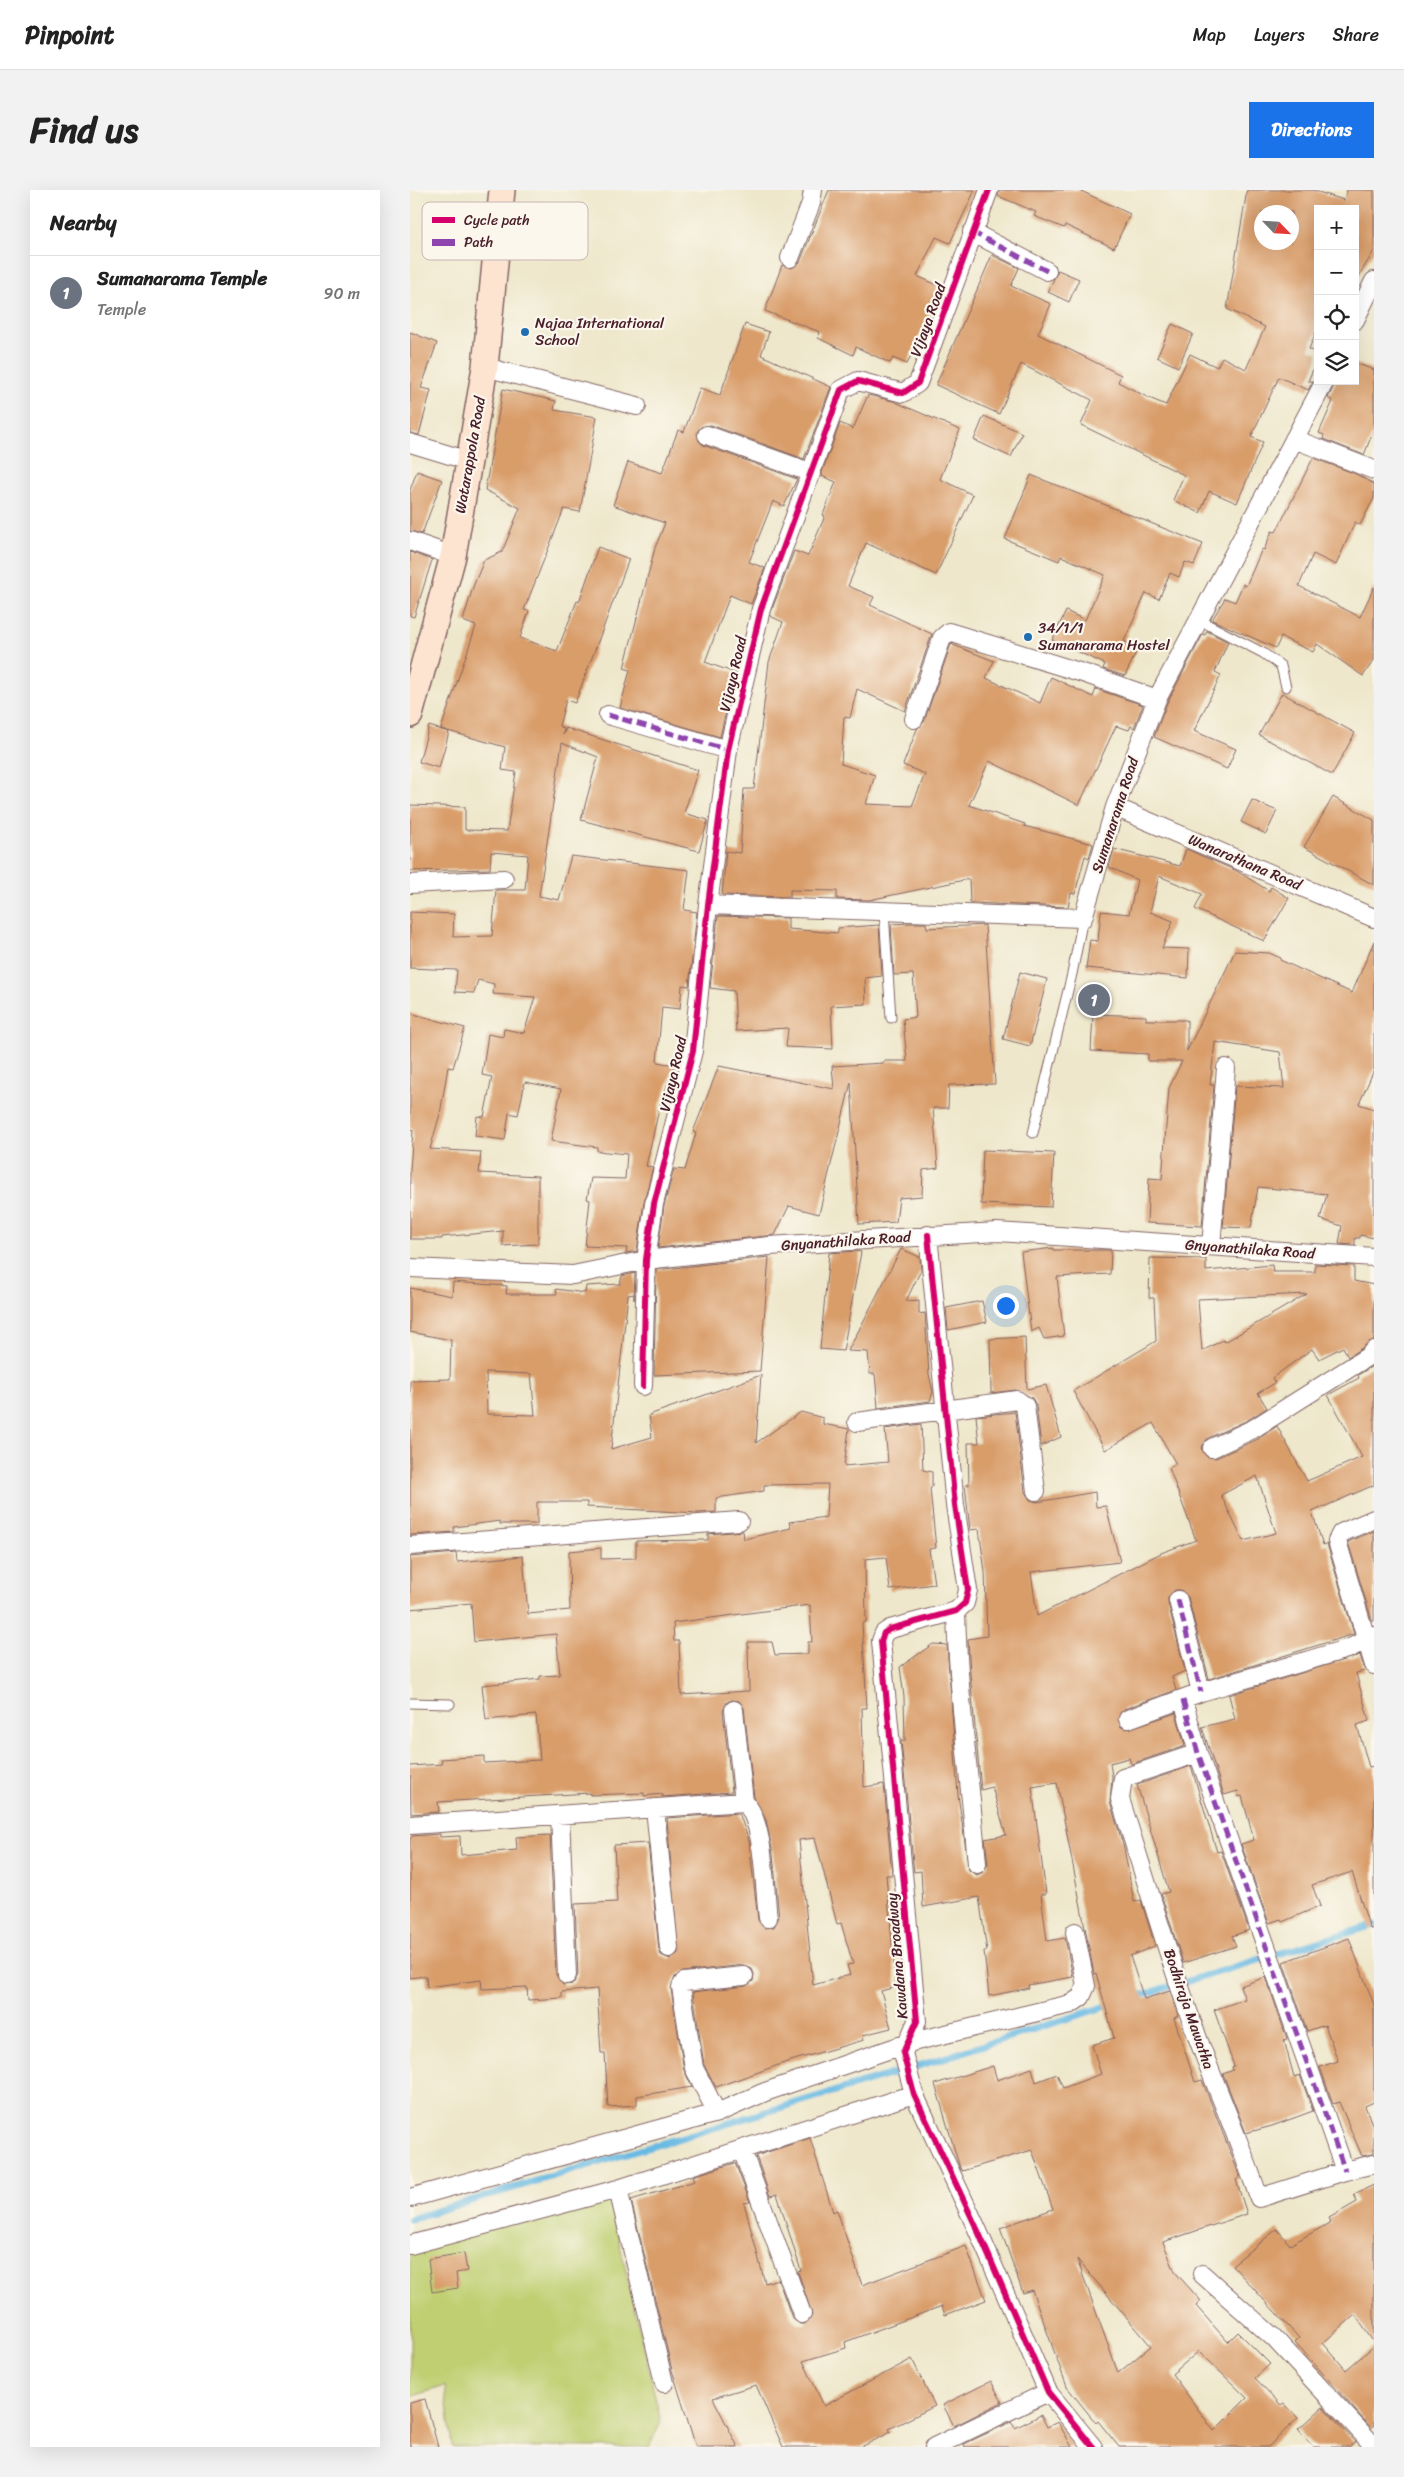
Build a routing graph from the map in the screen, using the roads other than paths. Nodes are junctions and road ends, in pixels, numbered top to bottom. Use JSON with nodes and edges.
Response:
{"nodes":[{"id":1,"x":813,"y":190,"type":"edge"},
{"id":2,"x":989,"y":190,"type":"edge"},
{"id":3,"x":972,"y":232,"type":"junction"},
{"id":4,"x":790,"y":258,"type":"dead end"},
{"id":5,"x":495,"y":260,"type":"edge"},
{"id":6,"x":1047,"y":271,"type":"dead end"},
{"id":7,"x":1374,"y":281,"type":"edge"},
{"id":8,"x":1369,"y":302,"type":"edge"},
{"id":9,"x":1359,"y":315,"type":"edge"},
{"id":10,"x":485,"y":366,"type":"junction"},
{"id":11,"x":1323,"y":385,"type":"edge"},
{"id":12,"x":637,"y":406,"type":"dead end"},
{"id":13,"x":707,"y":435,"type":"dead end"},
{"id":14,"x":1294,"y":439,"type":"junction"},
{"id":15,"x":410,"y":443,"type":"edge"},
{"id":16,"x":469,"y":461,"type":"junction"},
{"id":17,"x":1374,"y":470,"type":"edge"},
{"id":18,"x":812,"y":473,"type":"junction"},
{"id":19,"x":410,"y":541,"type":"edge"},
{"id":20,"x":453,"y":556,"type":"junction"},
{"id":21,"x":1199,"y":620,"type":"junction"},
{"id":22,"x":1286,"y":687,"type":"dead end"},
{"id":23,"x":1157,"y":699,"type":"junction"},
{"id":24,"x":410,"y":715,"type":"edge"},
{"id":25,"x":608,"y":715,"type":"dead end"},
{"id":26,"x":914,"y":719,"type":"dead end"},
{"id":27,"x":728,"y":750,"type":"junction"},
{"id":28,"x":1115,"y":807,"type":"junction"},
{"id":29,"x":504,"y":879,"type":"dead end"},
{"id":30,"x":410,"y":884,"type":"edge"},
{"id":31,"x":708,"y":905,"type":"junction"},
{"id":32,"x":884,"y":912,"type":"junction"},
{"id":33,"x":1082,"y":918,"type":"junction"},
{"id":34,"x":1374,"y":918,"type":"edge"},
{"id":35,"x":891,"y":1018,"type":"dead end"},
{"id":36,"x":1226,"y":1068,"type":"dead end"},
{"id":37,"x":1033,"y":1133,"type":"dead end"},
{"id":38,"x":928,"y":1235,"type":"junction"},
{"id":39,"x":1211,"y":1246,"type":"junction"},
{"id":40,"x":1374,"y":1257,"type":"edge"},
{"id":41,"x":646,"y":1260,"type":"junction"},
{"id":42,"x":410,"y":1268,"type":"edge"},
{"id":43,"x":1374,"y":1350,"type":"edge"},
{"id":44,"x":642,"y":1386,"type":"dead end"},
{"id":45,"x":945,"y":1408,"type":"junction"},
{"id":46,"x":857,"y":1422,"type":"dead end"},
{"id":47,"x":1212,"y":1448,"type":"dead end"},
{"id":48,"x":1036,"y":1491,"type":"dead end"},
{"id":49,"x":1374,"y":1519,"type":"edge"},
{"id":50,"x":739,"y":1521,"type":"dead end"},
{"id":51,"x":410,"y":1546,"type":"edge"},
{"id":52,"x":1178,"y":1600,"type":"dead end"},
{"id":53,"x":956,"y":1610,"type":"junction"},
{"id":54,"x":1370,"y":1638,"type":"edge"},
{"id":55,"x":1374,"y":1665,"type":"edge"},
{"id":56,"x":1201,"y":1692,"type":"junction"},
{"id":57,"x":1183,"y":1700,"type":"junction"},
{"id":58,"x":410,"y":1703,"type":"edge"},
{"id":59,"x":450,"y":1704,"type":"dead end"},
{"id":60,"x":734,"y":1710,"type":"dead end"},
{"id":61,"x":1128,"y":1719,"type":"dead end"},
{"id":62,"x":1198,"y":1753,"type":"junction"},
{"id":63,"x":744,"y":1802,"type":"junction"},
{"id":64,"x":655,"y":1808,"type":"junction"},
{"id":65,"x":560,"y":1815,"type":"junction"},
{"id":66,"x":410,"y":1825,"type":"edge"},
{"id":67,"x":977,"y":1864,"type":"dead end"},
{"id":68,"x":768,"y":1918,"type":"dead end"},
{"id":69,"x":1074,"y":1932,"type":"dead end"},
{"id":70,"x":669,"y":1948,"type":"dead end"},
{"id":71,"x":567,"y":1974,"type":"dead end"},
{"id":72,"x":744,"y":1976,"type":"dead end"},
{"id":73,"x":905,"y":2048,"type":"junction"},
{"id":74,"x":912,"y":2086,"type":"junction"},
{"id":75,"x":717,"y":2113,"type":"junction"},
{"id":76,"x":742,"y":2150,"type":"junction"},
{"id":77,"x":1374,"y":2164,"type":"edge"},
{"id":78,"x":1344,"y":2171,"type":"junction"},
{"id":79,"x":618,"y":2189,"type":"junction"},
{"id":80,"x":410,"y":2198,"type":"edge"},
{"id":81,"x":410,"y":2244,"type":"edge"},
{"id":82,"x":1202,"y":2274,"type":"dead end"},
{"id":83,"x":802,"y":2314,"type":"dead end"},
{"id":84,"x":664,"y":2383,"type":"dead end"},
{"id":85,"x":1048,"y":2392,"type":"junction"},
{"id":86,"x":1374,"y":2446,"type":"edge"},
{"id":87,"x":934,"y":2447,"type":"edge"},
{"id":88,"x":1093,"y":2447,"type":"edge"}],
"edges":[{"from":1,"to":4,"type":"street"},
{"from":2,"to":3,"type":"street","name":"Vijaya Road"},
{"from":3,"to":6,"type":"street"},
{"from":3,"to":18,"type":"street","name":"Vijaya Road"},
{"from":5,"to":10,"type":"street","name":"Watarappola Road"},
{"from":7,"to":8,"type":"street"},
{"from":8,"to":9,"type":"street"},
{"from":10,"to":12,"type":"street"},
{"from":10,"to":16,"type":"street","name":"Watarappola Road"},
{"from":11,"to":14,"type":"street","name":"Sumanarama Road"},
{"from":13,"to":18,"type":"street"},
{"from":14,"to":17,"type":"street"},
{"from":14,"to":21,"type":"street","name":"Sumanarama Road"},
{"from":15,"to":16,"type":"street"},
{"from":16,"to":20,"type":"street","name":"Watarappola Road"},
{"from":18,"to":27,"type":"street","name":"Vijaya Road"},
{"from":19,"to":20,"type":"street"},
{"from":20,"to":24,"type":"street","name":"Watarappola Road"},
{"from":21,"to":22,"type":"lane"},
{"from":21,"to":23,"type":"street","name":"Sumanarama Road"},
{"from":23,"to":26,"type":"street"},
{"from":23,"to":28,"type":"street","name":"Sumanarama Road"},
{"from":25,"to":27,"type":"street"},
{"from":27,"to":31,"type":"street","name":"Vijaya Road"},
{"from":28,"to":33,"type":"street","name":"Sumanarama Road"},
{"from":28,"to":34,"type":"street","name":"Wanarathana Road"},
{"from":29,"to":30,"type":"street"},
{"from":31,"to":32,"type":"street"},
{"from":31,"to":41,"type":"street","name":"Vijaya Road"},
{"from":32,"to":33,"type":"street"},
{"from":32,"to":35,"type":"lane"},
{"from":33,"to":37,"type":"lane"},
{"from":36,"to":39,"type":"street"},
{"from":38,"to":39,"type":"street","name":"Gnyanathilaka Road"},
{"from":38,"to":41,"type":"street","name":"Gnyanathilaka Road"},
{"from":38,"to":45,"type":"street"},
{"from":39,"to":40,"type":"street","name":"Gnyanathilaka Road"},
{"from":41,"to":42,"type":"street","name":"Gnyanathilaka Road"},
{"from":41,"to":44,"type":"street","name":"Vijaya Road"},
{"from":43,"to":47,"type":"street"},
{"from":45,"to":46,"type":"street"},
{"from":45,"to":48,"type":"street"},
{"from":45,"to":53,"type":"street"},
{"from":49,"to":54,"type":"street"},
{"from":50,"to":51,"type":"street"},
{"from":52,"to":56,"type":"street"},
{"from":53,"to":67,"type":"street"},
{"from":53,"to":73,"type":"street","name":"Kawdana Broadway"},
{"from":54,"to":55,"type":"street"},
{"from":54,"to":56,"type":"street"},
{"from":56,"to":57,"type":"street"},
{"from":57,"to":61,"type":"street"},
{"from":57,"to":62,"type":"street"},
{"from":58,"to":59,"type":"lane"},
{"from":60,"to":63,"type":"street"},
{"from":62,"to":78,"type":"street"},
{"from":62,"to":78,"type":"street","name":"Bodhiraja Mawatha"},
{"from":63,"to":64,"type":"street"},
{"from":63,"to":68,"type":"street"},
{"from":64,"to":65,"type":"street"},
{"from":64,"to":70,"type":"street"},
{"from":65,"to":66,"type":"street"},
{"from":65,"to":71,"type":"street"},
{"from":69,"to":73,"type":"street"},
{"from":72,"to":75,"type":"street"},
{"from":73,"to":74,"type":"street"},
{"from":73,"to":75,"type":"street"},
{"from":74,"to":76,"type":"street"},
{"from":74,"to":85,"type":"street"},
{"from":75,"to":80,"type":"street"},
{"from":76,"to":79,"type":"street"},
{"from":76,"to":83,"type":"street"},
{"from":77,"to":78,"type":"street","name":"Bodhiraja Mawatha"},
{"from":79,"to":81,"type":"street"},
{"from":79,"to":84,"type":"street"},
{"from":82,"to":86,"type":"street"},
{"from":85,"to":87,"type":"street"},
{"from":85,"to":88,"type":"street"}]}
